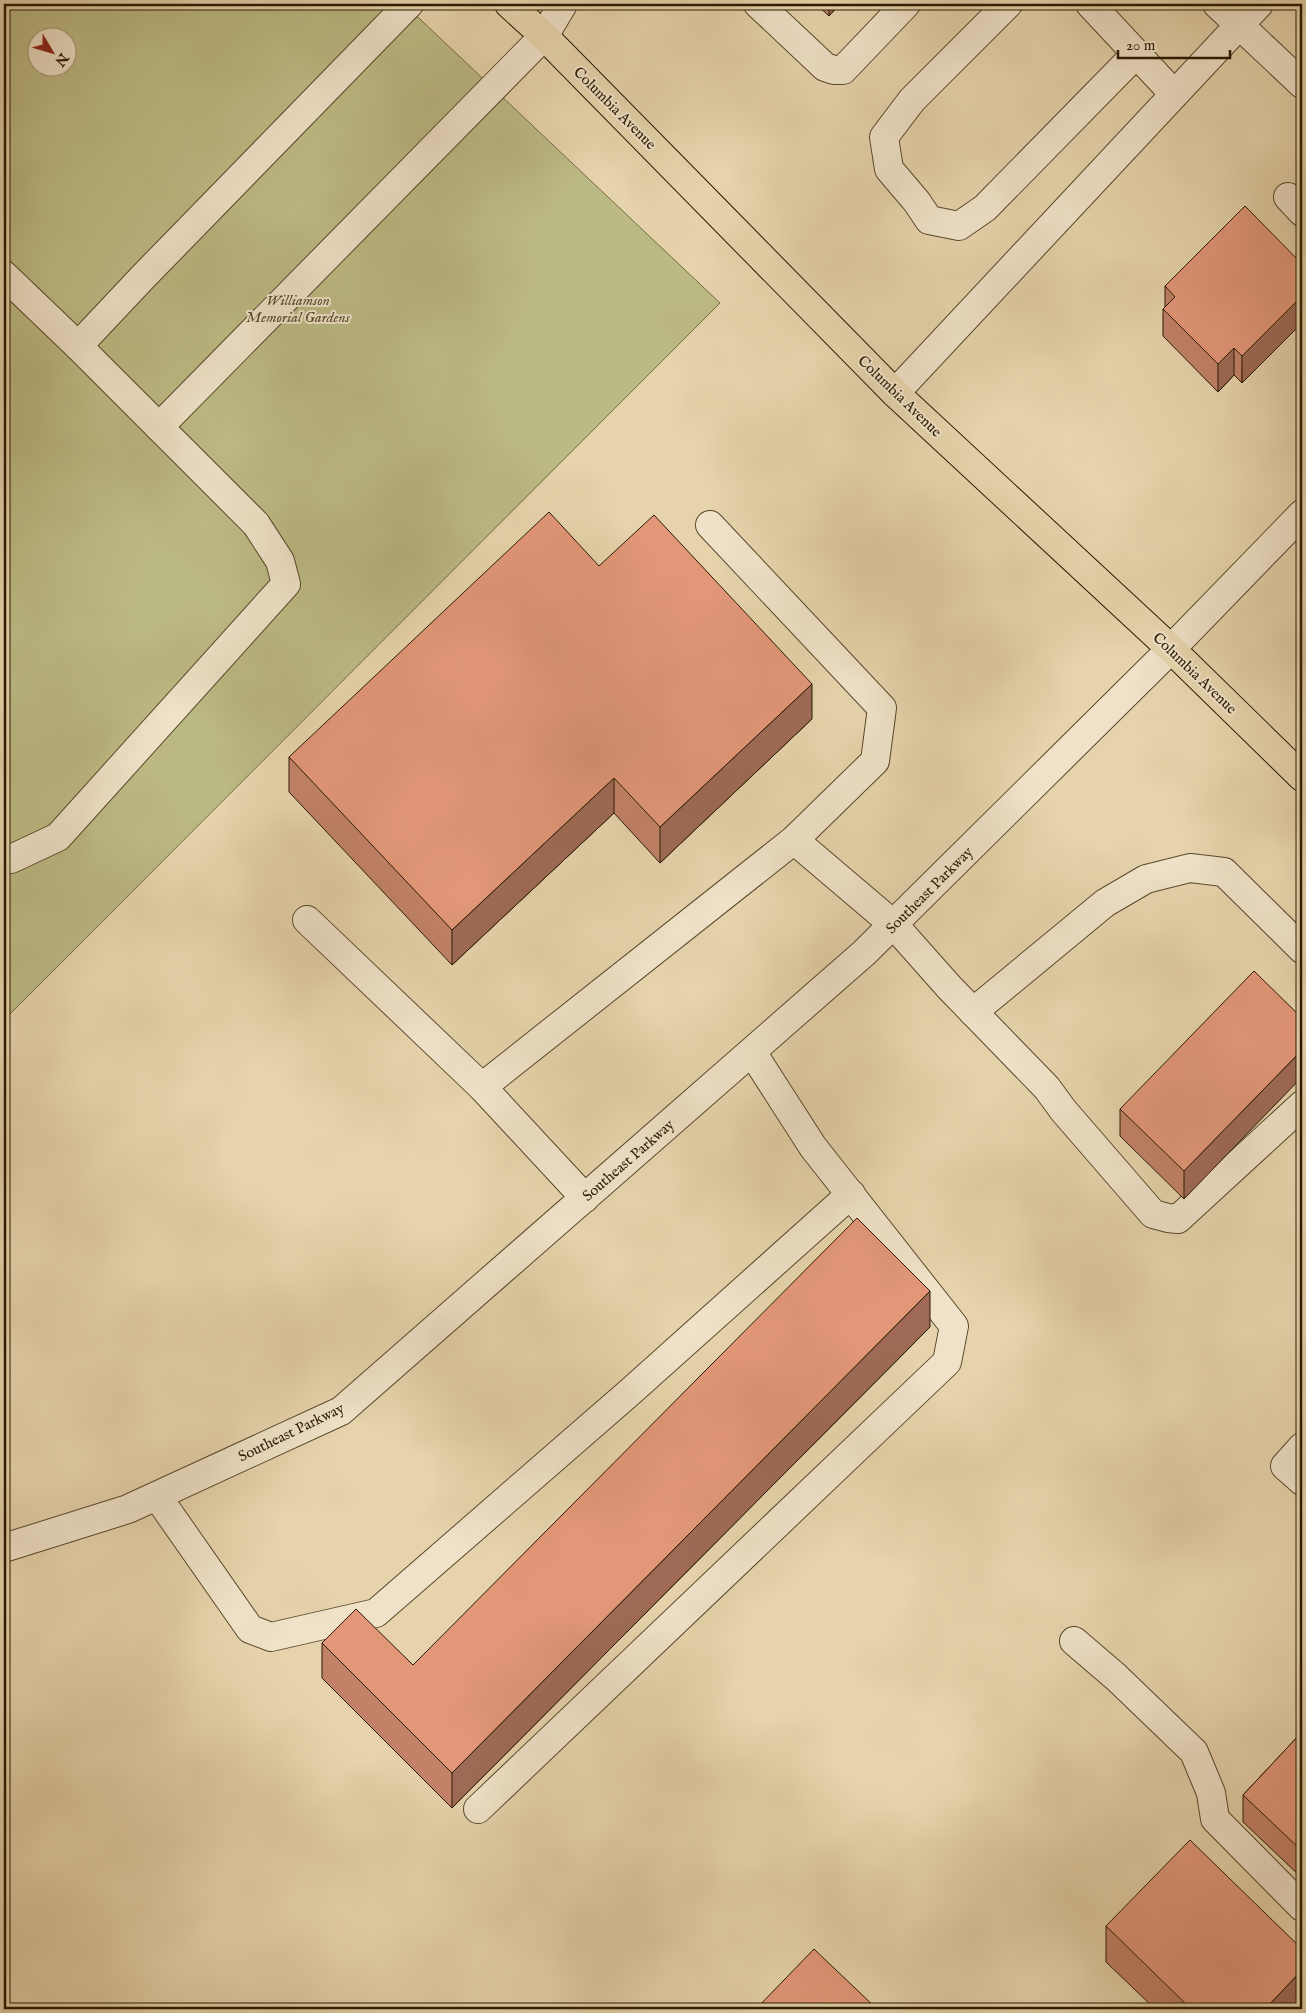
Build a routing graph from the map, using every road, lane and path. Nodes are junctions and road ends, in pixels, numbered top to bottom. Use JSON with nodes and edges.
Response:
{"nodes":[{"id":1,"x":409,"y":4,"type":"edge"},
{"id":2,"x":509,"y":4,"type":"edge"},
{"id":3,"x":563,"y":4,"type":"edge"},
{"id":4,"x":758,"y":4,"type":"edge"},
{"id":5,"x":906,"y":4,"type":"edge"},
{"id":6,"x":1008,"y":4,"type":"edge"},
{"id":7,"x":1090,"y":4,"type":"edge"},
{"id":8,"x":1218,"y":4,"type":"edge"},
{"id":9,"x":1259,"y":4,"type":"edge"},
{"id":10,"x":1239,"y":24,"type":"junction"},
{"id":11,"x":544,"y":36,"type":"junction"},
{"id":12,"x":1136,"y":54,"type":"junction"},
{"id":13,"x":1302,"y":84,"type":"edge"},
{"id":14,"x":1174,"y":94,"type":"junction"},
{"id":15,"x":4,"y":275,"type":"edge"},
{"id":16,"x":78,"y":346,"type":"junction"},
{"id":17,"x":895,"y":393,"type":"junction"},
{"id":18,"x":159,"y":427,"type":"junction"},
{"id":19,"x":1302,"y":514,"type":"edge"},
{"id":20,"x":710,"y":525,"type":"dead end"},
{"id":21,"x":1171,"y":649,"type":"junction"},
{"id":22,"x":1302,"y":777,"type":"edge"},
{"id":23,"x":794,"y":840,"type":"junction"},
{"id":24,"x":4,"y":858,"type":"edge"},
{"id":25,"x":307,"y":920,"type":"dead end"},
{"id":26,"x":894,"y":925,"type":"junction"},
{"id":27,"x":1302,"y":949,"type":"edge"},
{"id":28,"x":973,"y":1012,"type":"junction"},
{"id":29,"x":752,"y":1052,"type":"junction"},
{"id":30,"x":482,"y":1087,"type":"junction"},
{"id":31,"x":1302,"y":1105,"type":"edge"},
{"id":32,"x":851,"y":1194,"type":"junction"},
{"id":33,"x":585,"y":1198,"type":"junction"},
{"id":34,"x":1302,"y":1446,"type":"edge"},
{"id":35,"x":1302,"y":1481,"type":"edge"},
{"id":36,"x":157,"y":1496,"type":"junction"},
{"id":37,"x":4,"y":1548,"type":"edge"},
{"id":38,"x":1074,"y":1641,"type":"dead end"},
{"id":39,"x":478,"y":1809,"type":"dead end"},
{"id":40,"x":1302,"y":1907,"type":"edge"}],
"edges":[{"from":1,"to":16,"type":"street"},
{"from":2,"to":11,"type":"main road","name":"Columbia Avenue"},
{"from":3,"to":11,"type":"street"},
{"from":4,"to":5,"type":"street"},
{"from":6,"to":12,"type":"street"},
{"from":7,"to":12,"type":"street"},
{"from":8,"to":10,"type":"street"},
{"from":9,"to":10,"type":"street"},
{"from":10,"to":13,"type":"street"},
{"from":10,"to":14,"type":"street"},
{"from":11,"to":17,"type":"main road","name":"Columbia Avenue"},
{"from":11,"to":18,"type":"street"},
{"from":12,"to":14,"type":"street"},
{"from":14,"to":17,"type":"street"},
{"from":15,"to":16,"type":"street"},
{"from":16,"to":18,"type":"street"},
{"from":17,"to":21,"type":"main road","name":"Columbia Avenue"},
{"from":18,"to":24,"type":"street"},
{"from":19,"to":21,"type":"street","name":"Southeast Parkway"},
{"from":20,"to":23,"type":"street"},
{"from":21,"to":22,"type":"main road","name":"Columbia Avenue"},
{"from":21,"to":26,"type":"street","name":"Southeast Parkway"},
{"from":23,"to":26,"type":"street"},
{"from":23,"to":30,"type":"street"},
{"from":25,"to":30,"type":"street"},
{"from":26,"to":28,"type":"street"},
{"from":26,"to":29,"type":"street","name":"Southeast Parkway"},
{"from":27,"to":28,"type":"street"},
{"from":28,"to":31,"type":"street"},
{"from":29,"to":32,"type":"street"},
{"from":29,"to":33,"type":"street","name":"Southeast Parkway"},
{"from":30,"to":33,"type":"street"},
{"from":32,"to":36,"type":"street"},
{"from":32,"to":39,"type":"street"},
{"from":33,"to":36,"type":"street","name":"Southeast Parkway"},
{"from":34,"to":35,"type":"street"},
{"from":36,"to":37,"type":"street","name":"Southeast Parkway"},
{"from":38,"to":40,"type":"street"}]}
